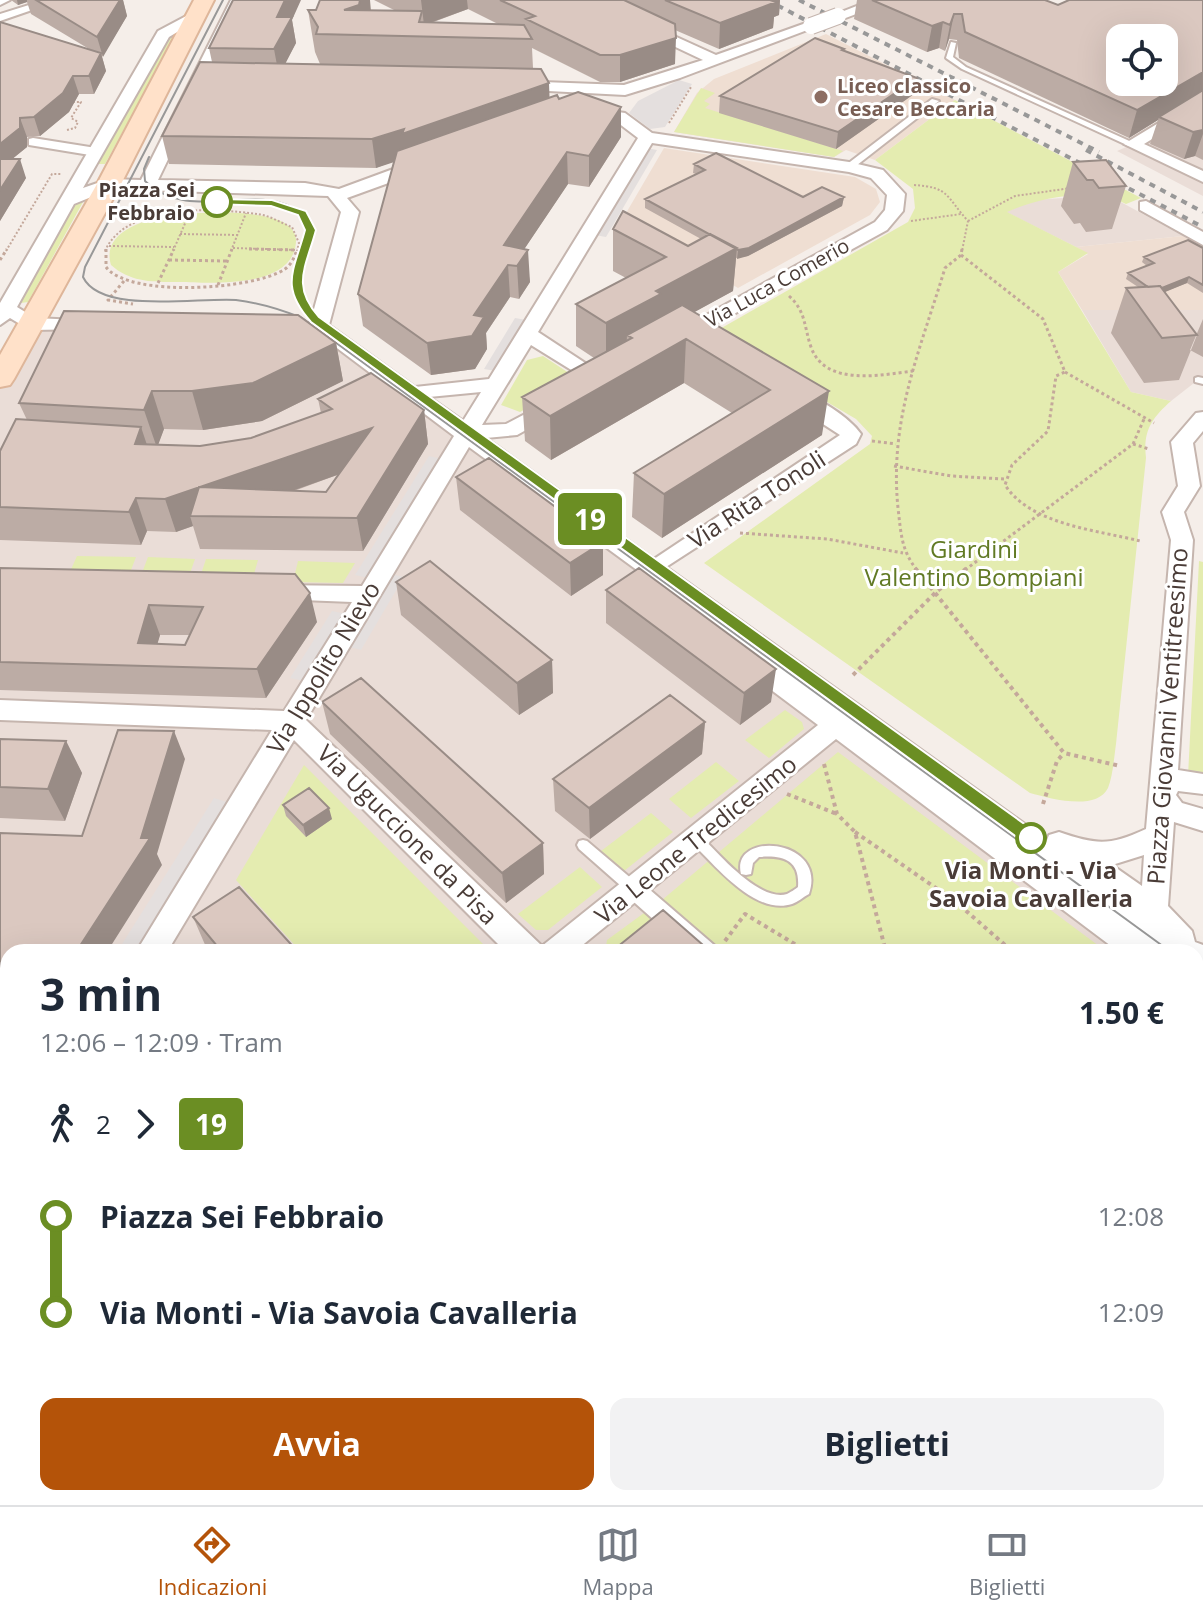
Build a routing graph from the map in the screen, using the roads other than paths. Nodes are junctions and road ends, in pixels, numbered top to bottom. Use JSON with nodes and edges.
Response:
{"nodes":[{"id":1,"x":56,"y":0,"type":"edge"},
{"id":2,"x":238,"y":0,"type":"edge"},
{"id":3,"x":583,"y":0,"type":"edge"},
{"id":4,"x":886,"y":0,"type":"edge"},
{"id":5,"x":200,"y":9,"type":"edge"},
{"id":6,"x":0,"y":18,"type":"edge"},
{"id":7,"x":953,"y":43,"type":"edge"},
{"id":8,"x":715,"y":60,"type":"junction"},
{"id":9,"x":675,"y":75,"type":"junction"},
{"id":10,"x":504,"y":86,"type":"edge"},
{"id":11,"x":605,"y":90,"type":"junction"},
{"id":12,"x":935,"y":101,"type":"dead end"},
{"id":13,"x":1203,"y":101,"type":"edge"},
{"id":14,"x":628,"y":102,"type":"junction"},
{"id":15,"x":592,"y":110,"type":"junction"},
{"id":16,"x":647,"y":137,"type":"junction"},
{"id":17,"x":33,"y":142,"type":"dead end"},
{"id":18,"x":1132,"y":144,"type":"junction"},
{"id":19,"x":96,"y":152,"type":"junction"},
{"id":20,"x":443,"y":158,"type":"edge"},
{"id":21,"x":849,"y":167,"type":"junction"},
{"id":22,"x":1203,"y":177,"type":"edge"},
{"id":23,"x":109,"y":184,"type":"junction"},
{"id":24,"x":147,"y":185,"type":"junction"},
{"id":25,"x":338,"y":195,"type":"junction"},
{"id":26,"x":67,"y":201,"type":"junction"},
{"id":27,"x":1146,"y":206,"type":"dead end"},
{"id":28,"x":1203,"y":240,"type":"edge"},
{"id":29,"x":4,"y":312,"type":"edge"},
{"id":30,"x":30,"y":324,"type":"junction"},
{"id":31,"x":73,"y":325,"type":"junction"},
{"id":32,"x":105,"y":325,"type":"edge"},
{"id":33,"x":527,"y":334,"type":"junction"},
{"id":34,"x":685,"y":334,"type":"junction"},
{"id":35,"x":62,"y":347,"type":"edge"},
{"id":36,"x":657,"y":349,"type":"edge"},
{"id":37,"x":712,"y":350,"type":"edge"},
{"id":38,"x":0,"y":379,"type":"edge"},
{"id":39,"x":497,"y":384,"type":"junction"},
{"id":40,"x":778,"y":388,"type":"edge"},
{"id":41,"x":402,"y":391,"type":"junction"},
{"id":42,"x":1198,"y":422,"type":"edge"},
{"id":43,"x":467,"y":433,"type":"junction"},
{"id":44,"x":1203,"y":461,"type":"edge"},
{"id":45,"x":1203,"y":496,"type":"edge"},
{"id":46,"x":1178,"y":511,"type":"junction"},
{"id":47,"x":1203,"y":540,"type":"edge"},
{"id":48,"x":665,"y":560,"type":"junction"},
{"id":49,"x":249,"y":590,"type":"edge"},
{"id":50,"x":369,"y":594,"type":"junction"},
{"id":51,"x":0,"y":710,"type":"edge"},
{"id":52,"x":850,"y":714,"type":"junction"},
{"id":53,"x":291,"y":721,"type":"junction"},
{"id":54,"x":1203,"y":784,"type":"edge"},
{"id":55,"x":1162,"y":793,"type":"junction"},
{"id":56,"x":1203,"y":820,"type":"edge"},
{"id":57,"x":1159,"y":836,"type":"junction"},
{"id":58,"x":696,"y":839,"type":"junction"},
{"id":59,"x":583,"y":845,"type":"dead end"},
{"id":60,"x":1069,"y":850,"type":"junction"},
{"id":61,"x":746,"y":870,"type":"dead end"},
{"id":62,"x":634,"y":889,"type":"junction"},
{"id":63,"x":1149,"y":937,"type":"edge"},
{"id":64,"x":156,"y":944,"type":"edge"},
{"id":65,"x":518,"y":944,"type":"edge"},
{"id":66,"x":563,"y":944,"type":"edge"},
{"id":67,"x":697,"y":944,"type":"edge"}],
"edges":[{"from":1,"to":6,"type":"street"},
{"from":2,"to":24,"type":"street"},
{"from":3,"to":8,"type":"street"},
{"from":4,"to":8,"type":"street","bridge":true},
{"from":5,"to":19,"type":"street"},
{"from":5,"to":23,"type":"main road"},
{"from":7,"to":18,"type":"lane"},
{"from":8,"to":9,"type":"street"},
{"from":9,"to":11,"type":"street"},
{"from":9,"to":14,"type":"street"},
{"from":10,"to":11,"type":"street"},
{"from":11,"to":14,"type":"street"},
{"from":11,"to":15,"type":"street"},
{"from":12,"to":21,"type":"lane"},
{"from":13,"to":18,"type":"street"},
{"from":14,"to":15,"type":"street"},
{"from":15,"to":16,"type":"street"},
{"from":16,"to":21,"type":"street"},
{"from":16,"to":33,"type":"street","name":"Via Ippolito Nievo"},
{"from":17,"to":19,"type":"street"},
{"from":18,"to":22,"type":"street"},
{"from":19,"to":26,"type":"street"},
{"from":20,"to":25,"type":"street"},
{"from":21,"to":34,"type":"street","name":"Via Luca Comerio"},
{"from":23,"to":24,"type":"street"},
{"from":23,"to":26,"type":"street"},
{"from":23,"to":30,"type":"main road"},
{"from":24,"to":25,"type":"street"},
{"from":25,"to":41,"type":"street"},
{"from":26,"to":29,"type":"street"},
{"from":27,"to":28,"type":"street"},
{"from":29,"to":30,"type":"street"},
{"from":30,"to":31,"type":"street"},
{"from":30,"to":38,"type":"main road"},
{"from":31,"to":32,"type":"street"},
{"from":31,"to":35,"type":"street"},
{"from":33,"to":39,"type":"street","name":"Via Ippolito Nievo"},
{"from":33,"to":43,"type":"street"},
{"from":34,"to":36,"type":"street","name":"Via Luca Comerio"},
{"from":34,"to":37,"type":"street"},
{"from":39,"to":41,"type":"street"},
{"from":39,"to":43,"type":"street","name":"Via Ippolito Nievo"},
{"from":40,"to":48,"type":"street","name":"Via Rita Tonoli"},
{"from":41,"to":43,"type":"street"},
{"from":42,"to":44,"type":"street"},
{"from":42,"to":46,"type":"street","name":"Piazza Giovanni Ventitreesimo"},
{"from":43,"to":48,"type":"street"},
{"from":43,"to":50,"type":"street","name":"Via Ippolito Nievo"},
{"from":43,"to":52,"type":"street"},
{"from":45,"to":46,"type":"street"},
{"from":46,"to":47,"type":"street"},
{"from":46,"to":55,"type":"street","name":"Piazza Giovanni Ventitreesimo"},
{"from":48,"to":52,"type":"street"},
{"from":49,"to":50,"type":"street"},
{"from":50,"to":53,"type":"street","name":"Via Ippolito Nievo"},
{"from":51,"to":53,"type":"street"},
{"from":52,"to":58,"type":"street","name":"Via Leone Tredicesimo"},
{"from":52,"to":60,"type":"street"},
{"from":52,"to":63,"type":"street"},
{"from":53,"to":64,"type":"street","name":"Via Ippolito Nievo"},
{"from":53,"to":65,"type":"street","name":"Via Uguccione da Pisa"},
{"from":54,"to":55,"type":"street"},
{"from":55,"to":56,"type":"street"},
{"from":55,"to":57,"type":"street","name":"Piazza Giovanni Ventitreesimo"},
{"from":57,"to":60,"type":"street"},
{"from":57,"to":63,"type":"street","name":"Piazza Giovanni Ventitreesimo"},
{"from":58,"to":61,"type":"lane"},
{"from":58,"to":62,"type":"street","name":"Via Leone Tredicesimo"},
{"from":59,"to":62,"type":"lane"},
{"from":60,"to":63,"type":"street"},
{"from":62,"to":66,"type":"street","name":"Via Leone Tredicesimo"},
{"from":62,"to":67,"type":"street"}]}
